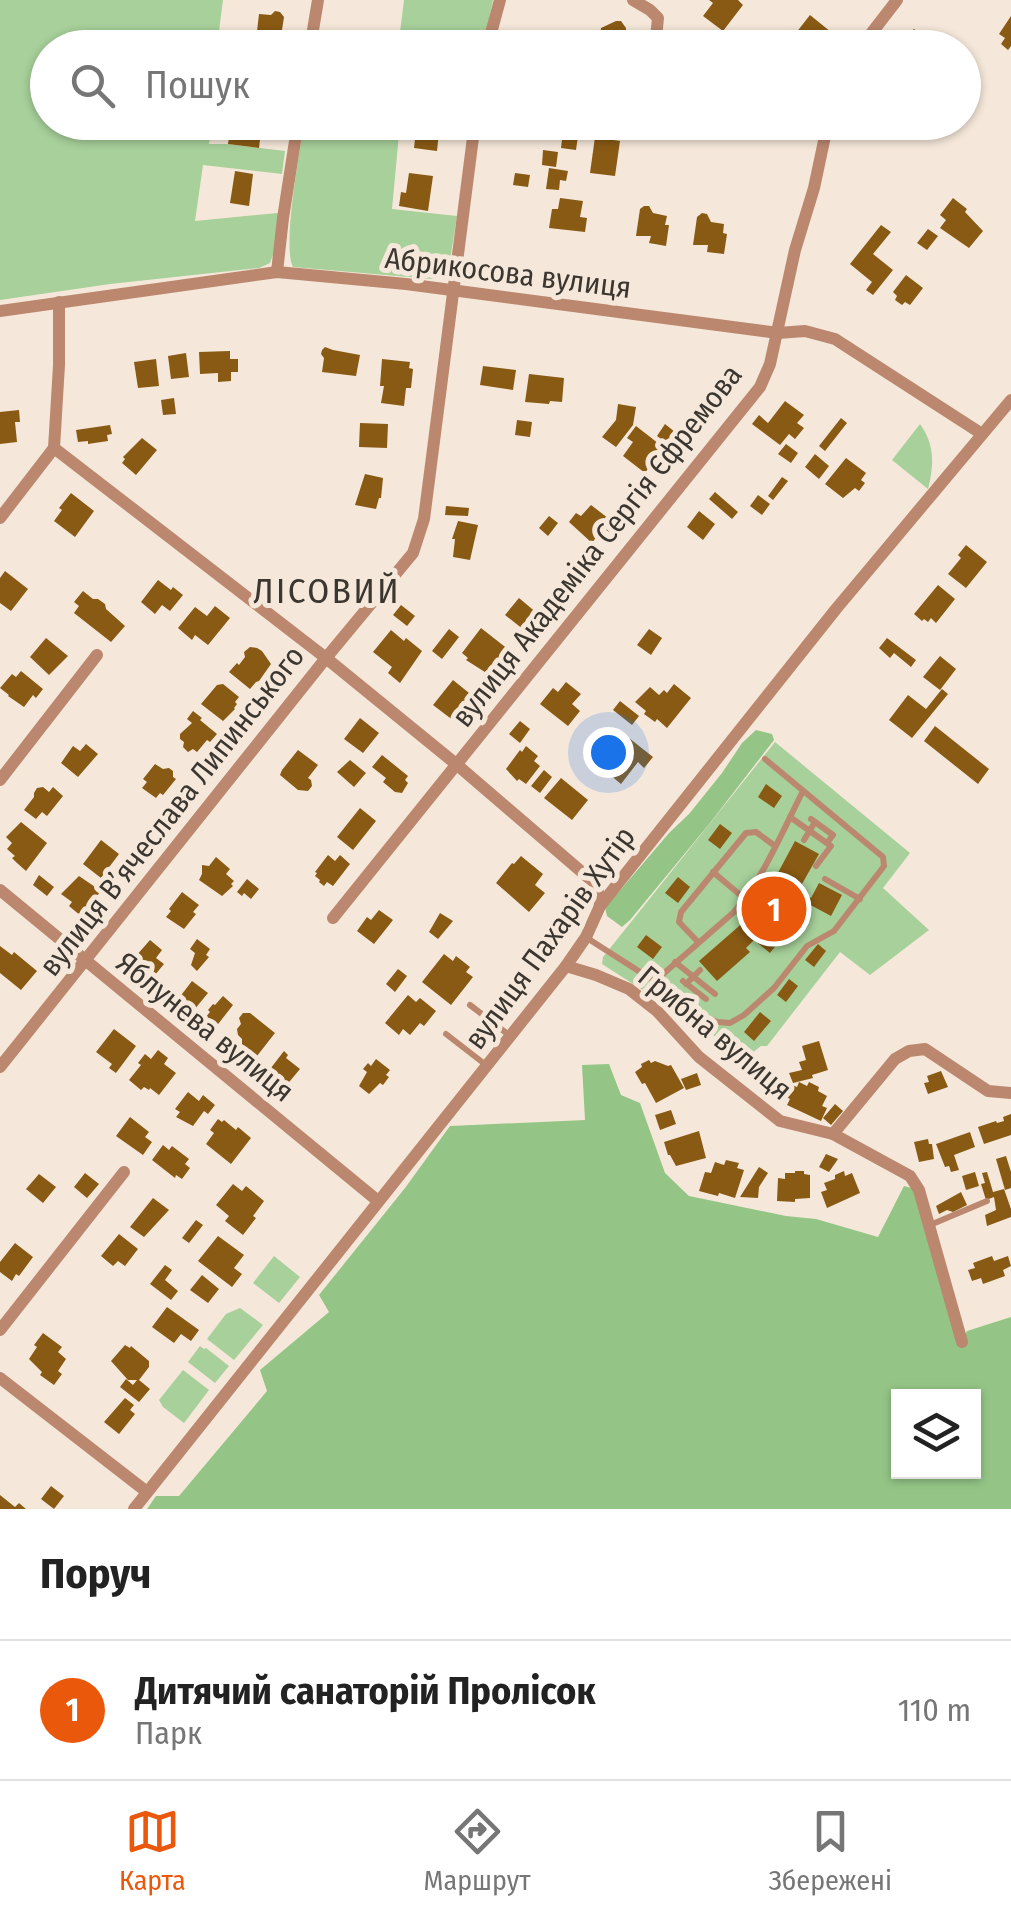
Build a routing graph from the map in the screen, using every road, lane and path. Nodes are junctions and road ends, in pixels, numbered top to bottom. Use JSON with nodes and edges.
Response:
{"nodes":[{"id":1,"x":318,"y":0,"type":"edge"},
{"id":2,"x":500,"y":0,"type":"edge"},
{"id":3,"x":633,"y":0,"type":"edge"},
{"id":4,"x":897,"y":0,"type":"edge"},
{"id":5,"x":313,"y":30,"type":"edge"},
{"id":6,"x":492,"y":30,"type":"edge"},
{"id":7,"x":656,"y":30,"type":"edge"},
{"id":8,"x":874,"y":30,"type":"edge"},
{"id":9,"x":295,"y":140,"type":"edge"},
{"id":10,"x":473,"y":140,"type":"edge"},
{"id":11,"x":824,"y":140,"type":"edge"},
{"id":12,"x":277,"y":272,"type":"junction"},
{"id":13,"x":455,"y":291,"type":"junction"},
{"id":14,"x":59,"y":302,"type":"junction"},
{"id":15,"x":0,"y":310,"type":"edge"},
{"id":16,"x":778,"y":333,"type":"junction"},
{"id":17,"x":1011,"y":400,"type":"edge"},
{"id":18,"x":982,"y":434,"type":"junction"},
{"id":19,"x":54,"y":448,"type":"junction"},
{"id":20,"x":0,"y":518,"type":"edge"},
{"id":21,"x":96,"y":655,"type":"dead end"},
{"id":22,"x":326,"y":658,"type":"junction"},
{"id":23,"x":765,"y":758,"type":"dead end"},
{"id":24,"x":456,"y":764,"type":"junction"},
{"id":25,"x":0,"y":780,"type":"edge"},
{"id":26,"x":803,"y":791,"type":"junction"},
{"id":27,"x":790,"y":817,"type":"junction"},
{"id":28,"x":809,"y":830,"type":"junction"},
{"id":29,"x":804,"y":840,"type":"dead end"},
{"id":30,"x":824,"y":841,"type":"junction"},
{"id":31,"x":775,"y":846,"type":"junction"},
{"id":32,"x":816,"y":847,"type":"dead end"},
{"id":33,"x":816,"y":866,"type":"dead end"},
{"id":34,"x":713,"y":872,"type":"junction"},
{"id":35,"x":826,"y":879,"type":"dead end"},
{"id":36,"x":0,"y":890,"type":"edge"},
{"id":37,"x":745,"y":899,"type":"junction"},
{"id":38,"x":860,"y":899,"type":"junction"},
{"id":39,"x":600,"y":906,"type":"junction"},
{"id":40,"x":333,"y":918,"type":"dead end"},
{"id":41,"x":586,"y":937,"type":"junction"},
{"id":42,"x":698,"y":942,"type":"junction"},
{"id":43,"x":86,"y":962,"type":"junction"},
{"id":44,"x":675,"y":962,"type":"junction"},
{"id":45,"x":566,"y":966,"type":"junction"},
{"id":46,"x":700,"y":970,"type":"dead end"},
{"id":47,"x":694,"y":977,"type":"junction"},
{"id":48,"x":655,"y":981,"type":"junction"},
{"id":49,"x":470,"y":1005,"type":"dead end"},
{"id":50,"x":446,"y":1034,"type":"dead end"},
{"id":51,"x":510,"y":1036,"type":"junction"},
{"id":52,"x":487,"y":1066,"type":"junction"},
{"id":53,"x":0,"y":1067,"type":"edge"},
{"id":54,"x":1010,"y":1094,"type":"edge"},
{"id":55,"x":833,"y":1134,"type":"junction"},
{"id":56,"x":124,"y":1172,"type":"dead end"},
{"id":57,"x":378,"y":1201,"type":"junction"},
{"id":58,"x":987,"y":1201,"type":"dead end"},
{"id":59,"x":929,"y":1225,"type":"junction"},
{"id":60,"x":0,"y":1330,"type":"edge"},
{"id":61,"x":962,"y":1342,"type":"dead end"},
{"id":62,"x":0,"y":1378,"type":"edge"},
{"id":63,"x":147,"y":1492,"type":"junction"},
{"id":64,"x":134,"y":1509,"type":"edge"}],
"edges":[{"from":1,"to":5,"type":"street"},
{"from":2,"to":6,"type":"street"},
{"from":3,"to":7,"type":"street"},
{"from":4,"to":8,"type":"street"},
{"from":9,"to":12,"type":"street"},
{"from":10,"to":13,"type":"street","name":"вулиця Вʼячеслава Липинського"},
{"from":11,"to":16,"type":"street","name":"вулиця Академіка Сергія Єфремова"},
{"from":12,"to":13,"type":"street","name":"Абрикосова вулиця"},
{"from":12,"to":14,"type":"street","name":"Абрикосова вулиця"},
{"from":13,"to":16,"type":"street","name":"Абрикосова вулиця"},
{"from":13,"to":22,"type":"street","name":"вулиця Вʼячеслава Липинського"},
{"from":14,"to":15,"type":"street","name":"Абрикосова вулиця"},
{"from":14,"to":19,"type":"street"},
{"from":16,"to":18,"type":"street","name":"Абрикосова вулиця"},
{"from":16,"to":24,"type":"street","name":"вулиця Академіка Сергія Єфремова"},
{"from":17,"to":18,"type":"street","name":"вулиця Пахарів Хутір"},
{"from":18,"to":39,"type":"street","name":"вулиця Пахарів Хутір"},
{"from":19,"to":20,"type":"street"},
{"from":19,"to":22,"type":"street"},
{"from":21,"to":25,"type":"street"},
{"from":22,"to":24,"type":"street"},
{"from":22,"to":43,"type":"street","name":"вулиця Вʼячеслава Липинського"},
{"from":23,"to":26,"type":"lane"},
{"from":24,"to":39,"type":"street"},
{"from":24,"to":40,"type":"street","name":"вулиця Академіка Сергія Єфремова"},
{"from":26,"to":27,"type":"lane"},
{"from":26,"to":38,"type":"lane"},
{"from":27,"to":28,"type":"lane"},
{"from":27,"to":31,"type":"lane"},
{"from":28,"to":29,"type":"lane"},
{"from":28,"to":30,"type":"lane"},
{"from":28,"to":30,"type":"lane"},
{"from":30,"to":32,"type":"lane"},
{"from":30,"to":33,"type":"lane"},
{"from":31,"to":34,"type":"lane"},
{"from":31,"to":37,"type":"lane"},
{"from":34,"to":37,"type":"lane"},
{"from":34,"to":42,"type":"lane"},
{"from":35,"to":38,"type":"lane"},
{"from":36,"to":43,"type":"street","name":"Яблунева вулиця"},
{"from":37,"to":42,"type":"lane"},
{"from":38,"to":48,"type":"lane"},
{"from":39,"to":41,"type":"street","name":"вулиця Пахарів Хутір"},
{"from":41,"to":45,"type":"street","name":"вулиця Пахарів Хутір"},
{"from":41,"to":48,"type":"lane"},
{"from":42,"to":44,"type":"lane"},
{"from":43,"to":53,"type":"street","name":"вулиця Вʼячеслава Липинського"},
{"from":43,"to":57,"type":"street","name":"Яблунева вулиця"},
{"from":44,"to":47,"type":"lane"},
{"from":44,"to":48,"type":"lane"},
{"from":45,"to":51,"type":"street","name":"вулиця Пахарів Хутір"},
{"from":45,"to":55,"type":"street","name":"Грибна вулиця"},
{"from":46,"to":47,"type":"lane"},
{"from":47,"to":47,"type":"lane"},
{"from":49,"to":51,"type":"lane"},
{"from":50,"to":52,"type":"lane"},
{"from":51,"to":52,"type":"street","name":"вулиця Пахарів Хутір"},
{"from":52,"to":57,"type":"street","name":"вулиця Пахарів Хутір"},
{"from":54,"to":55,"type":"street"},
{"from":55,"to":59,"type":"street","name":"Грибна вулиця"},
{"from":56,"to":60,"type":"street"},
{"from":57,"to":63,"type":"street","name":"вулиця Пахарів Хутір"},
{"from":58,"to":59,"type":"lane"},
{"from":59,"to":61,"type":"street","name":"Грибна вулиця"},
{"from":62,"to":63,"type":"street"},
{"from":63,"to":64,"type":"street","name":"вулиця Пахарів Хутір"}]}
